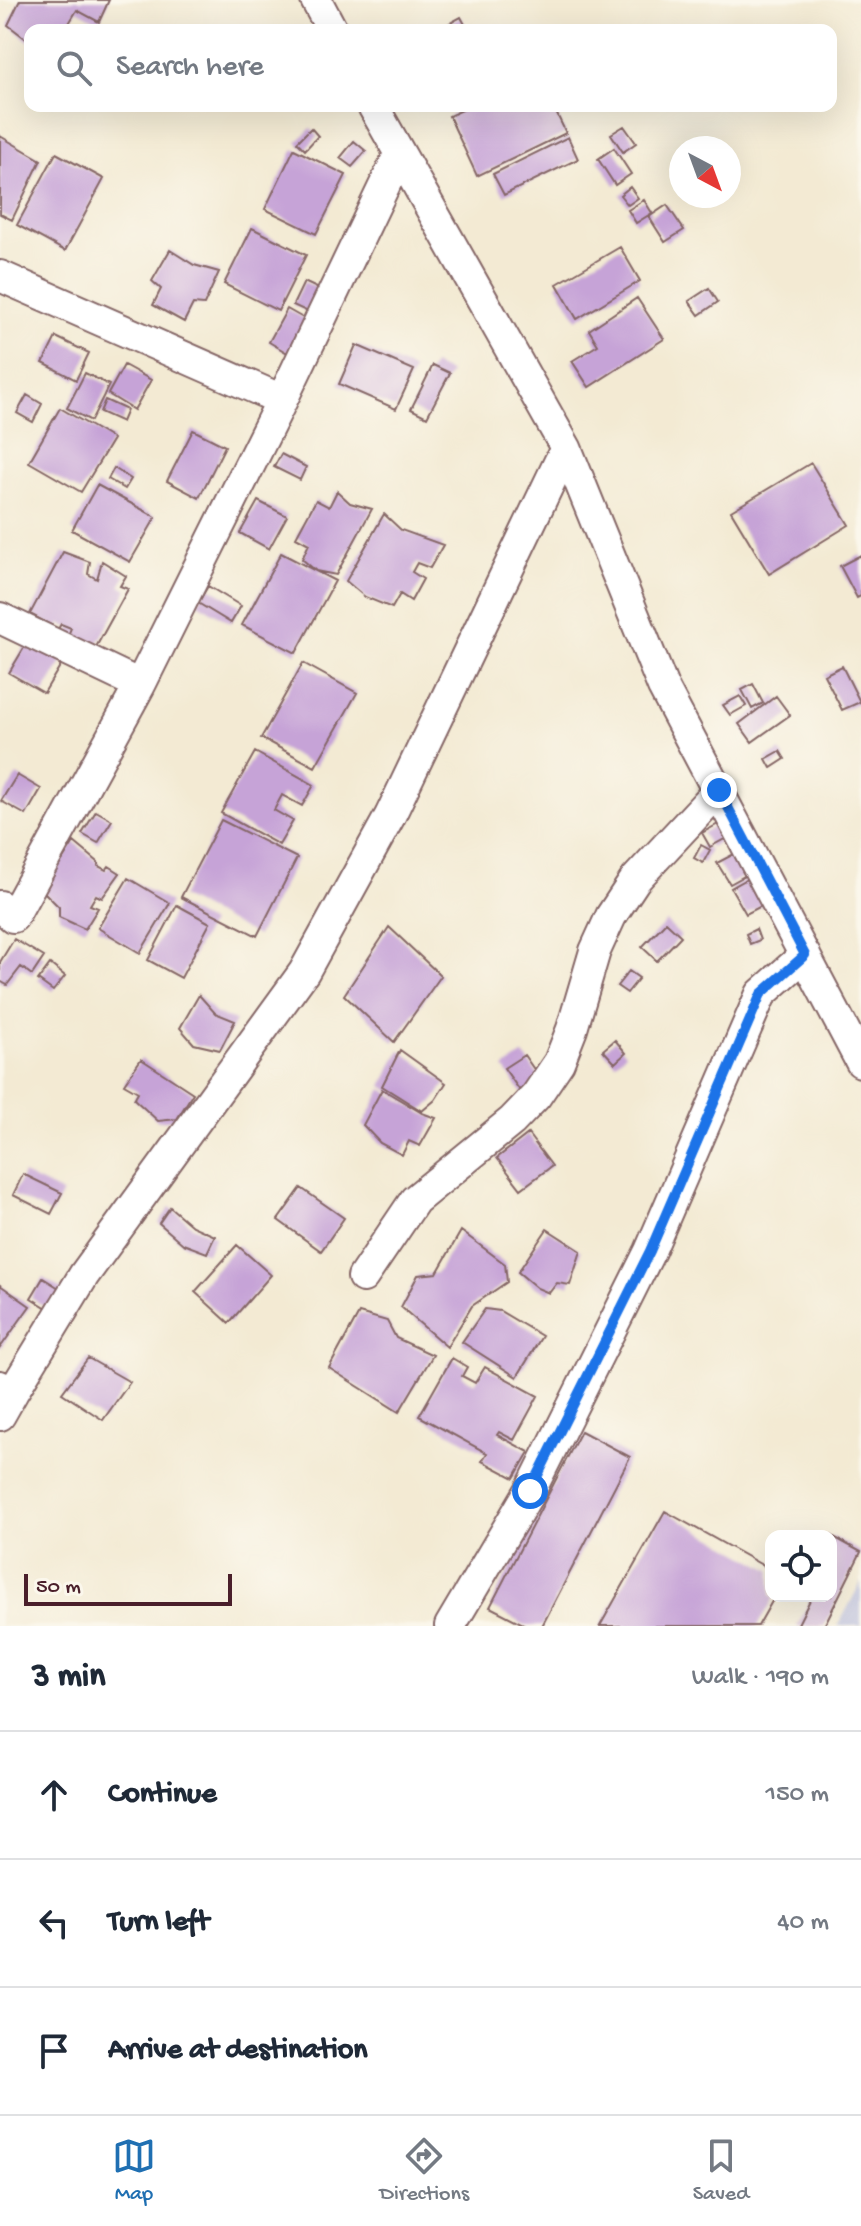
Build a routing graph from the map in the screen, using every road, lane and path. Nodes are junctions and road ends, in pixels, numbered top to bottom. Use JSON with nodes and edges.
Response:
{"nodes":[{"id":1,"x":316,"y":0,"type":"edge"},
{"id":2,"x":329,"y":24,"type":"edge"},
{"id":3,"x":376,"y":112,"type":"edge"},
{"id":4,"x":399,"y":155,"type":"junction"},
{"id":5,"x":0,"y":276,"type":"edge"},
{"id":6,"x":282,"y":400,"type":"junction"},
{"id":7,"x":566,"y":448,"type":"junction"},
{"id":8,"x":0,"y":618,"type":"edge"},
{"id":9,"x":140,"y":685,"type":"junction"},
{"id":10,"x":719,"y":790,"type":"junction"},
{"id":11,"x":0,"y":906,"type":"edge"},
{"id":12,"x":805,"y":955,"type":"junction"},
{"id":13,"x":861,"y":1062,"type":"edge"},
{"id":14,"x":363,"y":1277,"type":"dead end"},
{"id":15,"x":4,"y":1398,"type":"edge"},
{"id":16,"x":450,"y":1626,"type":"edge"}],
"edges":[{"from":1,"to":2,"type":"street"},
{"from":3,"to":4,"type":"street"},
{"from":4,"to":6,"type":"street"},
{"from":4,"to":7,"type":"street"},
{"from":5,"to":6,"type":"street"},
{"from":6,"to":9,"type":"street"},
{"from":7,"to":10,"type":"street"},
{"from":7,"to":15,"type":"street"},
{"from":8,"to":9,"type":"street"},
{"from":9,"to":11,"type":"street"},
{"from":10,"to":12,"type":"street"},
{"from":10,"to":14,"type":"street"},
{"from":12,"to":13,"type":"street"},
{"from":12,"to":16,"type":"street"}]}
